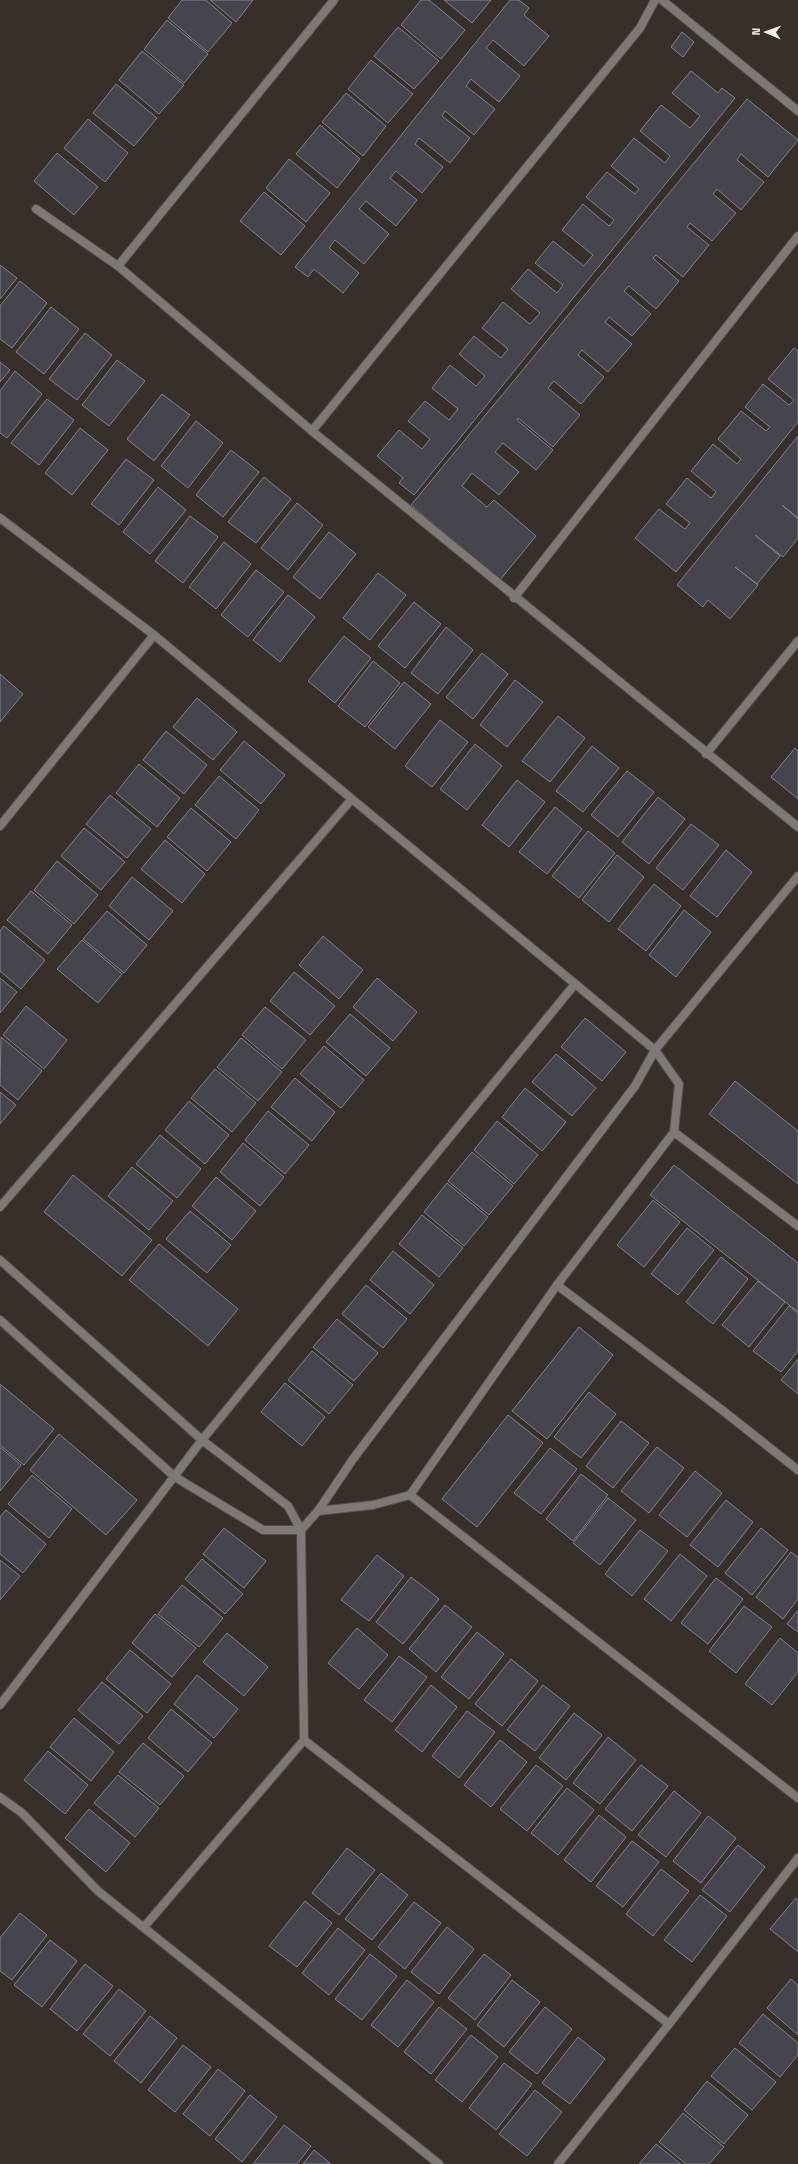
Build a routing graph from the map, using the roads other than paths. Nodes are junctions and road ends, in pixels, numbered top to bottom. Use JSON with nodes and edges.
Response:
{"nodes":[{"id":1,"x":334,"y":0,"type":"edge"},
{"id":2,"x":655,"y":0,"type":"edge"},
{"id":3,"x":662,"y":0,"type":"edge"},
{"id":4,"x":798,"y":111,"type":"edge"},
{"id":5,"x":36,"y":209,"type":"dead end"},
{"id":6,"x":798,"y":236,"type":"edge"},
{"id":7,"x":118,"y":266,"type":"junction"},
{"id":8,"x":312,"y":431,"type":"junction"},
{"id":9,"x":0,"y":518,"type":"edge"},
{"id":10,"x":514,"y":598,"type":"junction"},
{"id":11,"x":154,"y":635,"type":"junction"},
{"id":12,"x":798,"y":641,"type":"edge"},
{"id":13,"x":706,"y":754,"type":"junction"},
{"id":14,"x":350,"y":800,"type":"junction"},
{"id":15,"x":0,"y":826,"type":"edge"},
{"id":16,"x":798,"y":827,"type":"edge"},
{"id":17,"x":798,"y":876,"type":"edge"},
{"id":18,"x":575,"y":984,"type":"junction"},
{"id":19,"x":655,"y":1050,"type":"junction"},
{"id":20,"x":674,"y":1132,"type":"junction"},
{"id":21,"x":0,"y":1207,"type":"edge"},
{"id":22,"x":798,"y":1226,"type":"edge"},
{"id":23,"x":0,"y":1260,"type":"edge"},
{"id":24,"x":557,"y":1285,"type":"junction"},
{"id":25,"x":0,"y":1320,"type":"edge"},
{"id":26,"x":202,"y":1440,"type":"junction"},
{"id":27,"x":798,"y":1470,"type":"edge"},
{"id":28,"x":174,"y":1477,"type":"junction"},
{"id":29,"x":410,"y":1495,"type":"junction"},
{"id":30,"x":318,"y":1511,"type":"junction"},
{"id":31,"x":301,"y":1530,"type":"junction"},
{"id":32,"x":0,"y":1705,"type":"edge"},
{"id":33,"x":304,"y":1740,"type":"junction"},
{"id":34,"x":0,"y":1797,"type":"edge"},
{"id":35,"x":798,"y":1798,"type":"edge"},
{"id":36,"x":798,"y":1858,"type":"edge"},
{"id":37,"x":144,"y":1928,"type":"junction"},
{"id":38,"x":669,"y":2024,"type":"junction"},
{"id":39,"x":439,"y":2164,"type":"edge"},
{"id":40,"x":558,"y":2164,"type":"edge"}],
"edges":[{"from":1,"to":7,"type":"lane"},
{"from":2,"to":8,"type":"lane"},
{"from":3,"to":4,"type":"lane"},
{"from":5,"to":7,"type":"lane"},
{"from":6,"to":10,"type":"lane"},
{"from":7,"to":8,"type":"lane"},
{"from":8,"to":10,"type":"lane"},
{"from":9,"to":11,"type":"lane"},
{"from":10,"to":13,"type":"lane"},
{"from":11,"to":14,"type":"lane"},
{"from":11,"to":15,"type":"lane"},
{"from":12,"to":13,"type":"lane"},
{"from":13,"to":16,"type":"lane"},
{"from":14,"to":18,"type":"lane"},
{"from":14,"to":21,"type":"lane"},
{"from":17,"to":19,"type":"lane"},
{"from":18,"to":19,"type":"lane"},
{"from":18,"to":26,"type":"lane"},
{"from":19,"to":20,"type":"lane"},
{"from":19,"to":30,"type":"lane"},
{"from":20,"to":22,"type":"lane"},
{"from":20,"to":24,"type":"lane"},
{"from":23,"to":26,"type":"lane"},
{"from":24,"to":27,"type":"lane"},
{"from":24,"to":29,"type":"lane"},
{"from":25,"to":28,"type":"lane"},
{"from":26,"to":28,"type":"lane"},
{"from":26,"to":31,"type":"lane"},
{"from":28,"to":31,"type":"lane"},
{"from":28,"to":32,"type":"lane"},
{"from":29,"to":30,"type":"lane"},
{"from":29,"to":35,"type":"lane"},
{"from":30,"to":31,"type":"lane"},
{"from":31,"to":33,"type":"lane"},
{"from":33,"to":37,"type":"lane"},
{"from":33,"to":38,"type":"lane"},
{"from":34,"to":37,"type":"lane"},
{"from":36,"to":38,"type":"lane"},
{"from":37,"to":39,"type":"lane"},
{"from":38,"to":40,"type":"lane"}]}
